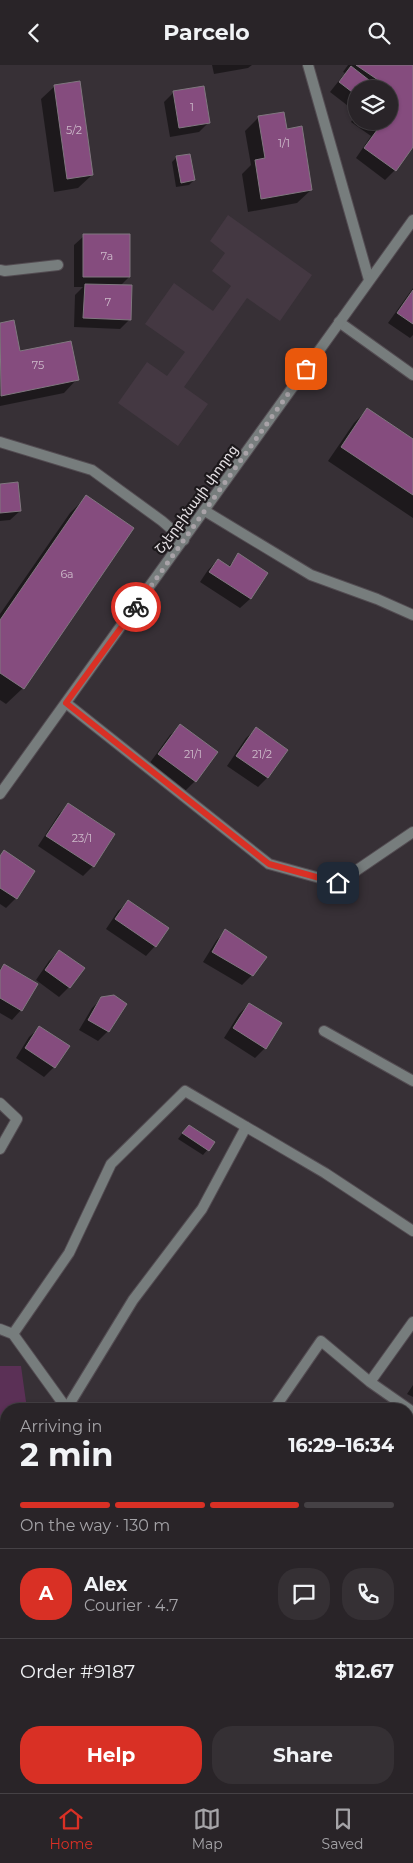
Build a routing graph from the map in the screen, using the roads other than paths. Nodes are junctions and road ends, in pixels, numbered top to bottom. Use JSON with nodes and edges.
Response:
{"nodes":[{"id":1,"x":308,"y":65,"type":"edge"},
{"id":2,"x":413,"y":220,"type":"edge"},
{"id":3,"x":58,"y":265,"type":"dead end"},
{"id":4,"x":0,"y":270,"type":"edge"},
{"id":5,"x":369,"y":279,"type":"junction"},
{"id":6,"x":339,"y":323,"type":"junction"},
{"id":7,"x":413,"y":375,"type":"edge"},
{"id":8,"x":0,"y":442,"type":"edge"},
{"id":9,"x":205,"y":511,"type":"junction"},
{"id":10,"x":184,"y":539,"type":"junction"},
{"id":11,"x":413,"y":615,"type":"edge"},
{"id":12,"x":66,"y":703,"type":"junction"},
{"id":13,"x":0,"y":794,"type":"edge"},
{"id":14,"x":413,"y":832,"type":"edge"},
{"id":15,"x":324,"y":1031,"type":"dead end"},
{"id":16,"x":413,"y":1081,"type":"edge"},
{"id":17,"x":0,"y":1103,"type":"edge"},
{"id":18,"x":246,"y":1127,"type":"junction"},
{"id":19,"x":0,"y":1149,"type":"edge"},
{"id":20,"x":413,"y":1231,"type":"edge"},
{"id":21,"x":413,"y":1322,"type":"edge"},
{"id":22,"x":0,"y":1329,"type":"edge"},
{"id":23,"x":13,"y":1334,"type":"junction"},
{"id":24,"x":370,"y":1382,"type":"junction"},
{"id":25,"x":63,"y":1403,"type":"edge"},
{"id":26,"x":70,"y":1403,"type":"edge"},
{"id":27,"x":278,"y":1403,"type":"edge"},
{"id":28,"x":400,"y":1403,"type":"edge"}],
"edges":[{"from":1,"to":5,"type":"street"},
{"from":2,"to":5,"type":"street","name":"Շչերբինայի փողոց"},
{"from":3,"to":4,"type":"street"},
{"from":5,"to":6,"type":"street","name":"Շչերբինայի փողոց"},
{"from":6,"to":7,"type":"street"},
{"from":6,"to":9,"type":"street","name":"Շչերբինայի փողոց"},
{"from":8,"to":10,"type":"street"},
{"from":9,"to":10,"type":"street","name":"Շչերբինայի փողոց"},
{"from":9,"to":11,"type":"street"},
{"from":10,"to":12,"type":"street","name":"Շչերբինայի փողոց"},
{"from":12,"to":13,"type":"street","name":"Շչերբինայի փողոց"},
{"from":12,"to":14,"type":"street"},
{"from":15,"to":16,"type":"street"},
{"from":17,"to":19,"type":"street"},
{"from":18,"to":20,"type":"street"},
{"from":18,"to":23,"type":"street"},
{"from":18,"to":26,"type":"street"},
{"from":21,"to":24,"type":"street"},
{"from":22,"to":23,"type":"street"},
{"from":23,"to":25,"type":"street"},
{"from":24,"to":27,"type":"street"},
{"from":24,"to":28,"type":"street"}]}
